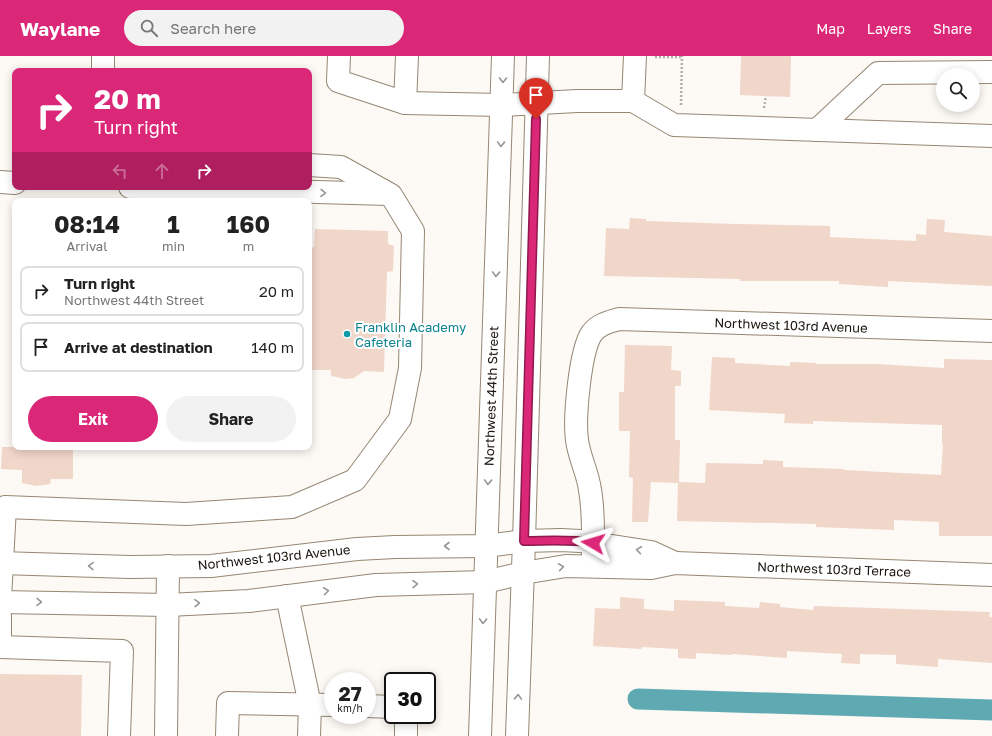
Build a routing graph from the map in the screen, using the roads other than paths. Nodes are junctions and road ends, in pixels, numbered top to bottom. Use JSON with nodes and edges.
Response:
{"nodes":[{"id":1,"x":103,"y":56,"type":"edge"},
{"id":2,"x":339,"y":56,"type":"edge"},
{"id":3,"x":407,"y":56,"type":"edge"},
{"id":4,"x":503,"y":56,"type":"edge"},
{"id":5,"x":538,"y":56,"type":"edge"},
{"id":6,"x":635,"y":56,"type":"edge"},
{"id":7,"x":103,"y":68,"type":"edge"},
{"id":8,"x":992,"y":72,"type":"edge"},
{"id":9,"x":633,"y":101,"type":"junction"},
{"id":10,"x":405,"y":103,"type":"junction"},
{"id":11,"x":536,"y":104,"type":"junction"},
{"id":12,"x":502,"y":105,"type":"junction"},
{"id":13,"x":817,"y":130,"type":"junction"},
{"id":14,"x":992,"y":136,"type":"edge"},
{"id":15,"x":312,"y":165,"type":"edge"},
{"id":16,"x":0,"y":182,"type":"edge"},
{"id":17,"x":12,"y":183,"type":"edge"},
{"id":18,"x":242,"y":190,"type":"edge"},
{"id":19,"x":391,"y":194,"type":"junction"},
{"id":20,"x":992,"y":331,"type":"edge"},
{"id":21,"x":2,"y":505,"type":"edge"},
{"id":22,"x":524,"y":541,"type":"junction"},
{"id":23,"x":593,"y":543,"type":"junction"},
{"id":24,"x":486,"y":546,"type":"junction"},
{"id":25,"x":1,"y":563,"type":"edge"},
{"id":26,"x":675,"y":564,"type":"junction"},
{"id":27,"x":168,"y":566,"type":"junction"},
{"id":28,"x":593,"y":566,"type":"junction"},
{"id":29,"x":523,"y":573,"type":"junction"},
{"id":30,"x":992,"y":575,"type":"edge"},
{"id":31,"x":484,"y":582,"type":"junction"},
{"id":32,"x":287,"y":596,"type":"junction"},
{"id":33,"x":0,"y":601,"type":"edge"},
{"id":34,"x":168,"y":605,"type":"junction"},
{"id":35,"x":0,"y":616,"type":"edge"},
{"id":36,"x":0,"y":647,"type":"edge"},
{"id":37,"x":310,"y":705,"type":"junction"},
{"id":38,"x":324,"y":705,"type":"edge"},
{"id":39,"x":406,"y":724,"type":"edge"},
{"id":40,"x":168,"y":734,"type":"edge"},
{"id":41,"x":118,"y":736,"type":"edge"},
{"id":42,"x":227,"y":736,"type":"edge"},
{"id":43,"x":309,"y":736,"type":"edge"},
{"id":44,"x":406,"y":736,"type":"edge"},
{"id":45,"x":480,"y":736,"type":"edge"},
{"id":46,"x":517,"y":736,"type":"edge"}],
"edges":[{"from":1,"to":7,"type":"street"},
{"from":2,"to":10,"type":"street"},
{"from":3,"to":10,"type":"street"},
{"from":4,"to":12,"type":"street","name":"Northwest 44th Street","one_way":true},
{"from":5,"to":11,"type":"street"},
{"from":6,"to":9,"type":"street"},
{"from":8,"to":13,"type":"street"},
{"from":9,"to":11,"type":"street"},
{"from":9,"to":13,"type":"street"},
{"from":10,"to":12,"type":"street"},
{"from":11,"to":12,"type":"street"},
{"from":11,"to":22,"type":"street"},
{"from":12,"to":24,"type":"street","name":"Northwest 44th Street","one_way":true},
{"from":13,"to":14,"type":"street"},
{"from":15,"to":19,"type":"street"},
{"from":16,"to":17,"type":"street"},
{"from":18,"to":19,"type":"street","one_way":true},
{"from":19,"to":21,"type":"street"},
{"from":20,"to":23,"type":"street","name":"Northwest 103rd Avenue"},
{"from":21,"to":25,"type":"street"},
{"from":22,"to":23,"type":"street","name":"Northwest 103rd Terrace"},
{"from":22,"to":24,"type":"street","name":"Northwest 103rd Avenue"},
{"from":22,"to":29,"type":"street"},
{"from":26,"to":23,"type":"street","name":"Northwest 103rd Terrace","one_way":true},
{"from":23,"to":28,"type":"street"},
{"from":24,"to":27,"type":"street","name":"Northwest 103rd Avenue","one_way":true},
{"from":24,"to":31,"type":"street","name":"Northwest 44th Street"},
{"from":27,"to":25,"type":"street","name":"Northwest 103rd Avenue","one_way":true},
{"from":25,"to":33,"type":"street"},
{"from":26,"to":28,"type":"street","name":"Northwest 103rd Terrace"},
{"from":26,"to":30,"type":"street","name":"Northwest 103rd Terrace"},
{"from":27,"to":34,"type":"street"},
{"from":29,"to":28,"type":"street","name":"Northwest 103rd Terrace","one_way":true},
{"from":29,"to":31,"type":"street"},
{"from":46,"to":29,"type":"street","one_way":true},
{"from":32,"to":31,"type":"street","one_way":true},
{"from":31,"to":45,"type":"street","name":"Northwest 44th Street","one_way":true},
{"from":34,"to":32,"type":"street","one_way":true},
{"from":32,"to":37,"type":"street"},
{"from":33,"to":34,"type":"street","one_way":true},
{"from":34,"to":40,"type":"street"},
{"from":35,"to":36,"type":"street"},
{"from":36,"to":41,"type":"street"},
{"from":37,"to":38,"type":"street"},
{"from":37,"to":42,"type":"street"},
{"from":37,"to":43,"type":"street"},
{"from":39,"to":44,"type":"street"}]}
